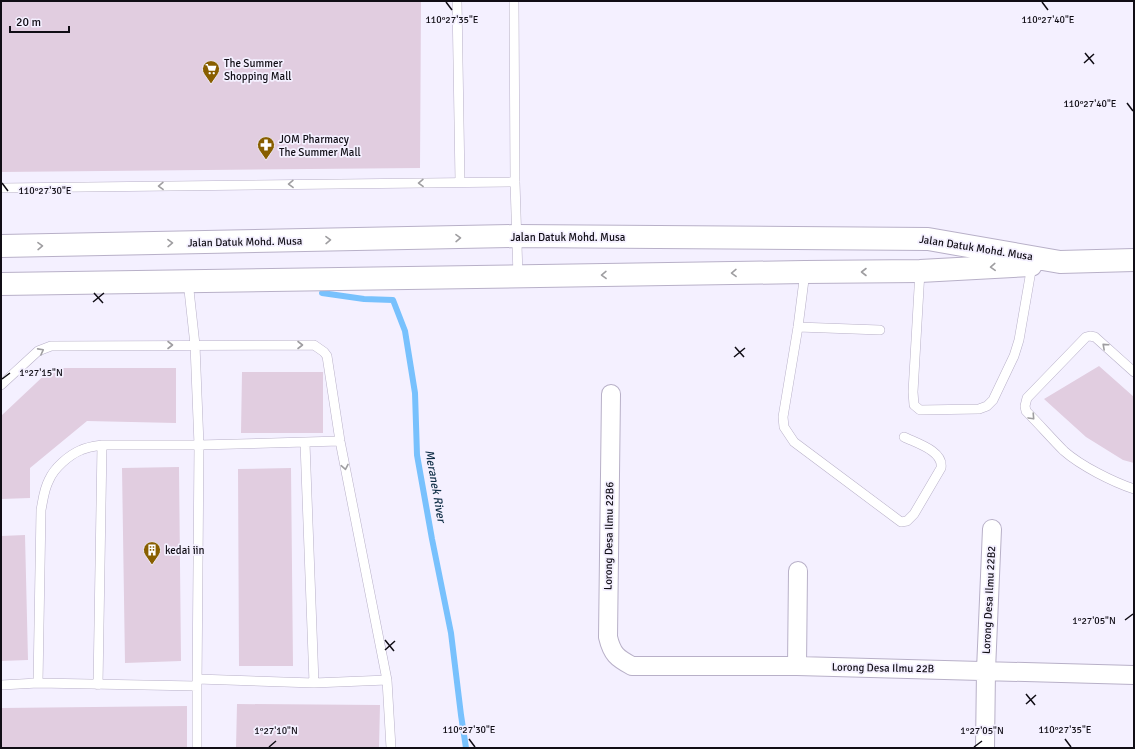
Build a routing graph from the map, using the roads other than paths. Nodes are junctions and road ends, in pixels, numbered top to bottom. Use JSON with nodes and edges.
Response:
{"nodes":[{"id":1,"x":457,"y":1,"type":"edge"},
{"id":2,"x":514,"y":1,"type":"edge"},
{"id":3,"x":460,"y":182,"type":"junction"},
{"id":4,"x":515,"y":182,"type":"junction"},
{"id":5,"x":1,"y":188,"type":"edge"},
{"id":6,"x":516,"y":236,"type":"junction"},
{"id":7,"x":1,"y":246,"type":"edge"},
{"id":8,"x":1134,"y":260,"type":"edge"},
{"id":9,"x":1060,"y":262,"type":"junction"},
{"id":10,"x":1032,"y":265,"type":"junction"},
{"id":11,"x":805,"y":272,"type":"junction"},
{"id":12,"x":920,"y":272,"type":"junction"},
{"id":13,"x":518,"y":276,"type":"junction"},
{"id":14,"x":188,"y":281,"type":"junction"},
{"id":15,"x":1,"y":284,"type":"edge"},
{"id":16,"x":798,"y":327,"type":"junction"},
{"id":17,"x":880,"y":330,"type":"dead end"},
{"id":18,"x":195,"y":345,"type":"junction"},
{"id":19,"x":1134,"y":372,"type":"edge"},
{"id":20,"x":1,"y":385,"type":"edge"},
{"id":21,"x":611,"y":394,"type":"dead end"},
{"id":22,"x":904,"y":437,"type":"dead end"},
{"id":23,"x":340,"y":441,"type":"junction"},
{"id":24,"x":305,"y":443,"type":"junction"},
{"id":25,"x":102,"y":445,"type":"junction"},
{"id":26,"x":199,"y":445,"type":"junction"},
{"id":27,"x":1134,"y":489,"type":"edge"},
{"id":28,"x":992,"y":529,"type":"dead end"},
{"id":29,"x":798,"y":572,"type":"dead end"},
{"id":30,"x":632,"y":666,"type":"joint"},
{"id":31,"x":797,"y":666,"type":"junction"},
{"id":32,"x":986,"y":670,"type":"junction"},
{"id":33,"x":1134,"y":675,"type":"edge"},
{"id":34,"x":387,"y":680,"type":"junction"},
{"id":35,"x":38,"y":683,"type":"junction"},
{"id":36,"x":197,"y":683,"type":"junction"},
{"id":37,"x":314,"y":683,"type":"junction"},
{"id":38,"x":1,"y":685,"type":"edge"},
{"id":39,"x":98,"y":685,"type":"junction"},
{"id":40,"x":198,"y":748,"type":"edge"},
{"id":41,"x":391,"y":748,"type":"edge"},
{"id":42,"x":985,"y":748,"type":"edge"}],
"edges":[{"from":1,"to":3,"type":"lane"},
{"from":2,"to":4,"type":"lane"},
{"from":3,"to":4,"type":"lane"},
{"from":3,"to":5,"type":"lane","one_way":true},
{"from":4,"to":6,"type":"lane"},
{"from":7,"to":6,"type":"main road","name":"Jalan Datuk Mohd. Musa","one_way":true},
{"from":6,"to":9,"type":"main road","name":"Jalan Datuk Mohd. Musa"},
{"from":6,"to":13,"type":"lane"},
{"from":8,"to":9,"type":"main road","name":"Jalan Datuk Mohd. Musa"},
{"from":9,"to":10,"type":"main road","name":"Jalan Datuk Mohd. Musa"},
{"from":10,"to":12,"type":"main road","name":"Jalan Datuk Mohd. Musa","one_way":true},
{"from":10,"to":12,"type":"lane"},
{"from":12,"to":11,"type":"main road","name":"Jalan Datuk Mohd. Musa","one_way":true},
{"from":11,"to":13,"type":"main road","name":"Jalan Datuk Mohd. Musa","one_way":true},
{"from":11,"to":16,"type":"lane"},
{"from":13,"to":14,"type":"main road","name":"Jalan Datuk Mohd. Musa"},
{"from":14,"to":15,"type":"main road","name":"Jalan Datuk Mohd. Musa"},
{"from":14,"to":18,"type":"lane"},
{"from":16,"to":17,"type":"lane"},
{"from":16,"to":22,"type":"lane"},
{"from":20,"to":18,"type":"lane","one_way":true},
{"from":18,"to":23,"type":"lane","one_way":true},
{"from":18,"to":26,"type":"lane"},
{"from":19,"to":27,"type":"lane","one_way":true},
{"from":21,"to":30,"type":"street","name":"Lorong Desa Ilmu 22B6"},
{"from":23,"to":24,"type":"lane"},
{"from":23,"to":34,"type":"lane","one_way":true},
{"from":24,"to":26,"type":"lane"},
{"from":24,"to":37,"type":"lane"},
{"from":25,"to":26,"type":"lane"},
{"from":25,"to":35,"type":"lane"},
{"from":25,"to":39,"type":"lane"},
{"from":26,"to":36,"type":"lane"},
{"from":28,"to":32,"type":"street","name":"Lorong Desa Ilmu 22B2"},
{"from":29,"to":31,"type":"street"},
{"from":30,"to":31,"type":"street","name":"Lorong Desa Ilmu 22B"},
{"from":31,"to":32,"type":"street","name":"Lorong Desa Ilmu 22B"},
{"from":32,"to":33,"type":"street","name":"Lorong Desa Ilmu 22B"},
{"from":32,"to":42,"type":"street","name":"Lorong Desa Ilmu 22B2"},
{"from":34,"to":37,"type":"lane"},
{"from":34,"to":41,"type":"lane"},
{"from":35,"to":38,"type":"lane"},
{"from":35,"to":39,"type":"lane"},
{"from":36,"to":37,"type":"lane"},
{"from":36,"to":39,"type":"lane"},
{"from":36,"to":40,"type":"lane"}]}
